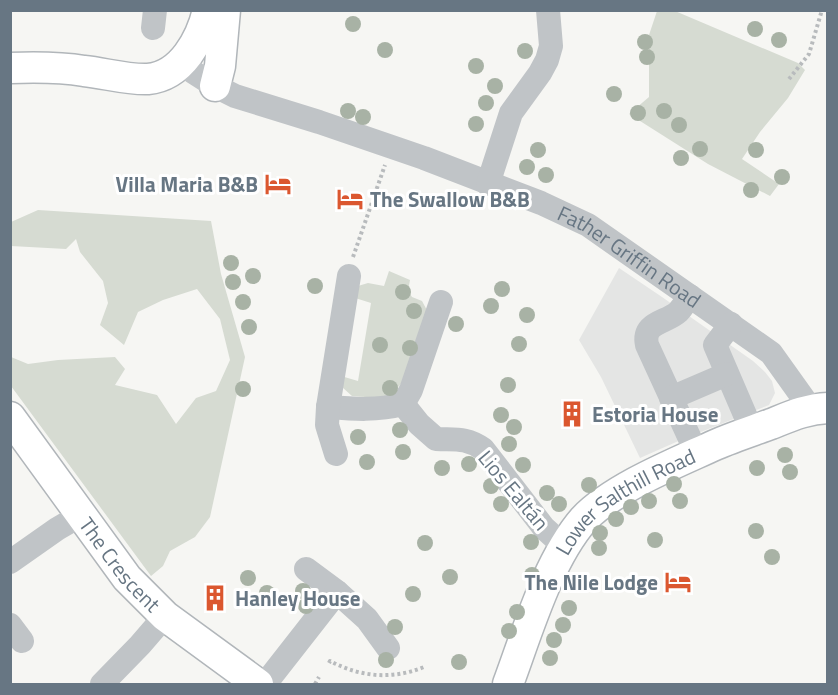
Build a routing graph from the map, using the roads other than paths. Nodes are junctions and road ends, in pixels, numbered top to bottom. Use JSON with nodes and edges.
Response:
{"nodes":[{"id":1,"x":208,"y":10,"type":"edge"},
{"id":2,"x":225,"y":10,"type":"edge"},
{"id":3,"x":548,"y":10,"type":"edge"},
{"id":4,"x":184,"y":59,"type":"junction"},
{"id":5,"x":10,"y":68,"type":"edge"},
{"id":6,"x":215,"y":86,"type":"junction"},
{"id":7,"x":488,"y":184,"type":"junction"},
{"id":8,"x":349,"y":276,"type":"road end"},
{"id":9,"x":690,"y":296,"type":"junction"},
{"id":10,"x":441,"y":302,"type":"dead end"},
{"id":11,"x":731,"y":324,"type":"junction"},
{"id":12,"x":727,"y":374,"type":"junction"},
{"id":13,"x":671,"y":398,"type":"junction"},
{"id":14,"x":403,"y":404,"type":"junction"},
{"id":15,"x":328,"y":407,"type":"junction"},
{"id":16,"x":819,"y":408,"type":"edge"},
{"id":17,"x":10,"y":417,"type":"edge"},
{"id":18,"x":752,"y":431,"type":"junction"},
{"id":19,"x":336,"y":454,"type":"dead end"},
{"id":20,"x":697,"y":454,"type":"junction"},
{"id":21,"x":81,"y":515,"type":"junction"},
{"id":22,"x":565,"y":547,"type":"junction"},
{"id":23,"x":10,"y":562,"type":"edge"},
{"id":24,"x":306,"y":569,"type":"dead end"},
{"id":25,"x":337,"y":592,"type":"junction"},
{"id":26,"x":165,"y":616,"type":"junction"},
{"id":27,"x":388,"y":648,"type":"dead end"},
{"id":28,"x":506,"y":680,"type":"edge"},
{"id":29,"x":102,"y":684,"type":"edge"},
{"id":30,"x":258,"y":684,"type":"edge"},
{"id":31,"x":265,"y":684,"type":"edge"}],
"edges":[{"from":1,"to":4,"type":"main road"},
{"from":2,"to":6,"type":"main road"},
{"from":3,"to":7,"type":"street"},
{"from":4,"to":5,"type":"main road"},
{"from":4,"to":6,"type":"street","name":"Father Griffin Road"},
{"from":6,"to":7,"type":"street","name":"Father Griffin Road"},
{"from":7,"to":9,"type":"street","name":"Father Griffin Road"},
{"from":8,"to":15,"type":"street"},
{"from":9,"to":11,"type":"street","name":"Father Griffin Road"},
{"from":9,"to":13,"type":"street"},
{"from":10,"to":14,"type":"street"},
{"from":11,"to":12,"type":"street"},
{"from":11,"to":16,"type":"street","name":"Father Griffin Road"},
{"from":12,"to":13,"type":"street"},
{"from":12,"to":18,"type":"street"},
{"from":13,"to":20,"type":"street"},
{"from":14,"to":15,"type":"street"},
{"from":14,"to":22,"type":"street","name":"Lios Ealtán"},
{"from":15,"to":19,"type":"street"},
{"from":16,"to":18,"type":"main road","name":"Lower Salthill Road"},
{"from":17,"to":21,"type":"main road","name":"The Crescent"},
{"from":18,"to":20,"type":"main road","name":"Lower Salthill Road"},
{"from":20,"to":22,"type":"main road","name":"Lower Salthill Road"},
{"from":21,"to":23,"type":"street"},
{"from":21,"to":26,"type":"main road","name":"The Crescent"},
{"from":22,"to":28,"type":"main road","name":"Lower Salthill Road"},
{"from":24,"to":25,"type":"street"},
{"from":25,"to":27,"type":"street"},
{"from":25,"to":31,"type":"street"},
{"from":26,"to":29,"type":"street"},
{"from":26,"to":30,"type":"main road","name":"The Crescent"}]}
